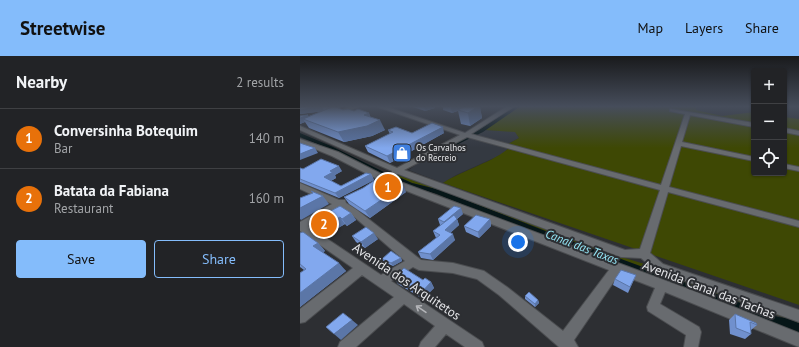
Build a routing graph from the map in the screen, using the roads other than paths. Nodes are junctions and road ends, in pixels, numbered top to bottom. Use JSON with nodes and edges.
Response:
{"nodes":[{"id":1,"x":422,"y":121,"type":"edge"},
{"id":2,"x":489,"y":121,"type":"edge"},
{"id":3,"x":685,"y":121,"type":"edge"},
{"id":4,"x":730,"y":121,"type":"edge"},
{"id":5,"x":751,"y":124,"type":"edge"},
{"id":6,"x":302,"y":127,"type":"edge"},
{"id":7,"x":787,"y":131,"type":"edge"},
{"id":8,"x":799,"y":133,"type":"edge"},
{"id":9,"x":466,"y":135,"type":"junction"},
{"id":10,"x":300,"y":141,"type":"edge"},
{"id":11,"x":678,"y":143,"type":"junction"},
{"id":12,"x":751,"y":158,"type":"edge"},
{"id":13,"x":787,"y":167,"type":"edge"},
{"id":14,"x":799,"y":169,"type":"edge"},
{"id":15,"x":397,"y":171,"type":"junction"},
{"id":16,"x":382,"y":181,"type":"junction"},
{"id":17,"x":300,"y":186,"type":"edge"},
{"id":18,"x":664,"y":188,"type":"junction"},
{"id":19,"x":355,"y":198,"type":"edge"},
{"id":20,"x":342,"y":205,"type":"junction"},
{"id":21,"x":797,"y":224,"type":"dead end"},
{"id":22,"x":301,"y":229,"type":"edge"},
{"id":23,"x":644,"y":254,"type":"junction"},
{"id":24,"x":414,"y":262,"type":"junction"},
{"id":25,"x":362,"y":268,"type":"junction"},
{"id":26,"x":617,"y":268,"type":"junction"},
{"id":27,"x":380,"y":282,"type":"junction"},
{"id":28,"x":662,"y":285,"type":"junction"},
{"id":29,"x":403,"y":297,"type":"junction"},
{"id":30,"x":799,"y":316,"type":"edge"},
{"id":31,"x":300,"y":317,"type":"edge"},
{"id":32,"x":445,"y":325,"type":"junction"},
{"id":33,"x":799,"y":340,"type":"edge"},
{"id":34,"x":568,"y":344,"type":"edge"},
{"id":35,"x":345,"y":347,"type":"edge"},
{"id":36,"x":426,"y":347,"type":"edge"},
{"id":37,"x":476,"y":347,"type":"edge"},
{"id":38,"x":690,"y":347,"type":"edge"}],
"edges":[{"from":1,"to":9,"type":"street"},
{"from":2,"to":9,"type":"street"},
{"from":3,"to":11,"type":"street"},
{"from":4,"to":5,"type":"street"},
{"from":6,"to":15,"type":"street"},
{"from":7,"to":8,"type":"street"},
{"from":9,"to":15,"type":"street"},
{"from":9,"to":18,"type":"street"},
{"from":10,"to":16,"type":"street","name":"Avenida Canal das Tachas"},
{"from":11,"to":12,"type":"street"},
{"from":11,"to":18,"type":"street"},
{"from":13,"to":14,"type":"street"},
{"from":15,"to":16,"type":"street"},
{"from":15,"to":23,"type":"street"},
{"from":16,"to":26,"type":"street","name":"Avenida Canal das Tachas"},
{"from":17,"to":20,"type":"street"},
{"from":18,"to":21,"type":"street"},
{"from":18,"to":23,"type":"street"},
{"from":19,"to":20,"type":"street"},
{"from":20,"to":22,"type":"street"},
{"from":20,"to":24,"type":"street"},
{"from":22,"to":25,"type":"street","name":"Avenida dos Arquitetos"},
{"from":23,"to":30,"type":"street"},
{"from":24,"to":27,"type":"street"},
{"from":24,"to":34,"type":"street"},
{"from":25,"to":27,"type":"street","name":"Avenida dos Arquitetos"},
{"from":25,"to":31,"type":"street"},
{"from":26,"to":28,"type":"street","name":"Avenida Canal das Tachas"},
{"from":26,"to":34,"type":"street"},
{"from":27,"to":29,"type":"street","name":"Avenida dos Arquitetos"},
{"from":28,"to":33,"type":"street","name":"Avenida Canal das Tachas"},
{"from":28,"to":38,"type":"street"},
{"from":32,"to":29,"type":"street","name":"Avenida dos Arquitetos","one_way":true},
{"from":29,"to":35,"type":"street"},
{"from":32,"to":36,"type":"street"},
{"from":32,"to":37,"type":"street","name":"Avenida dos Arquitetos"}]}
